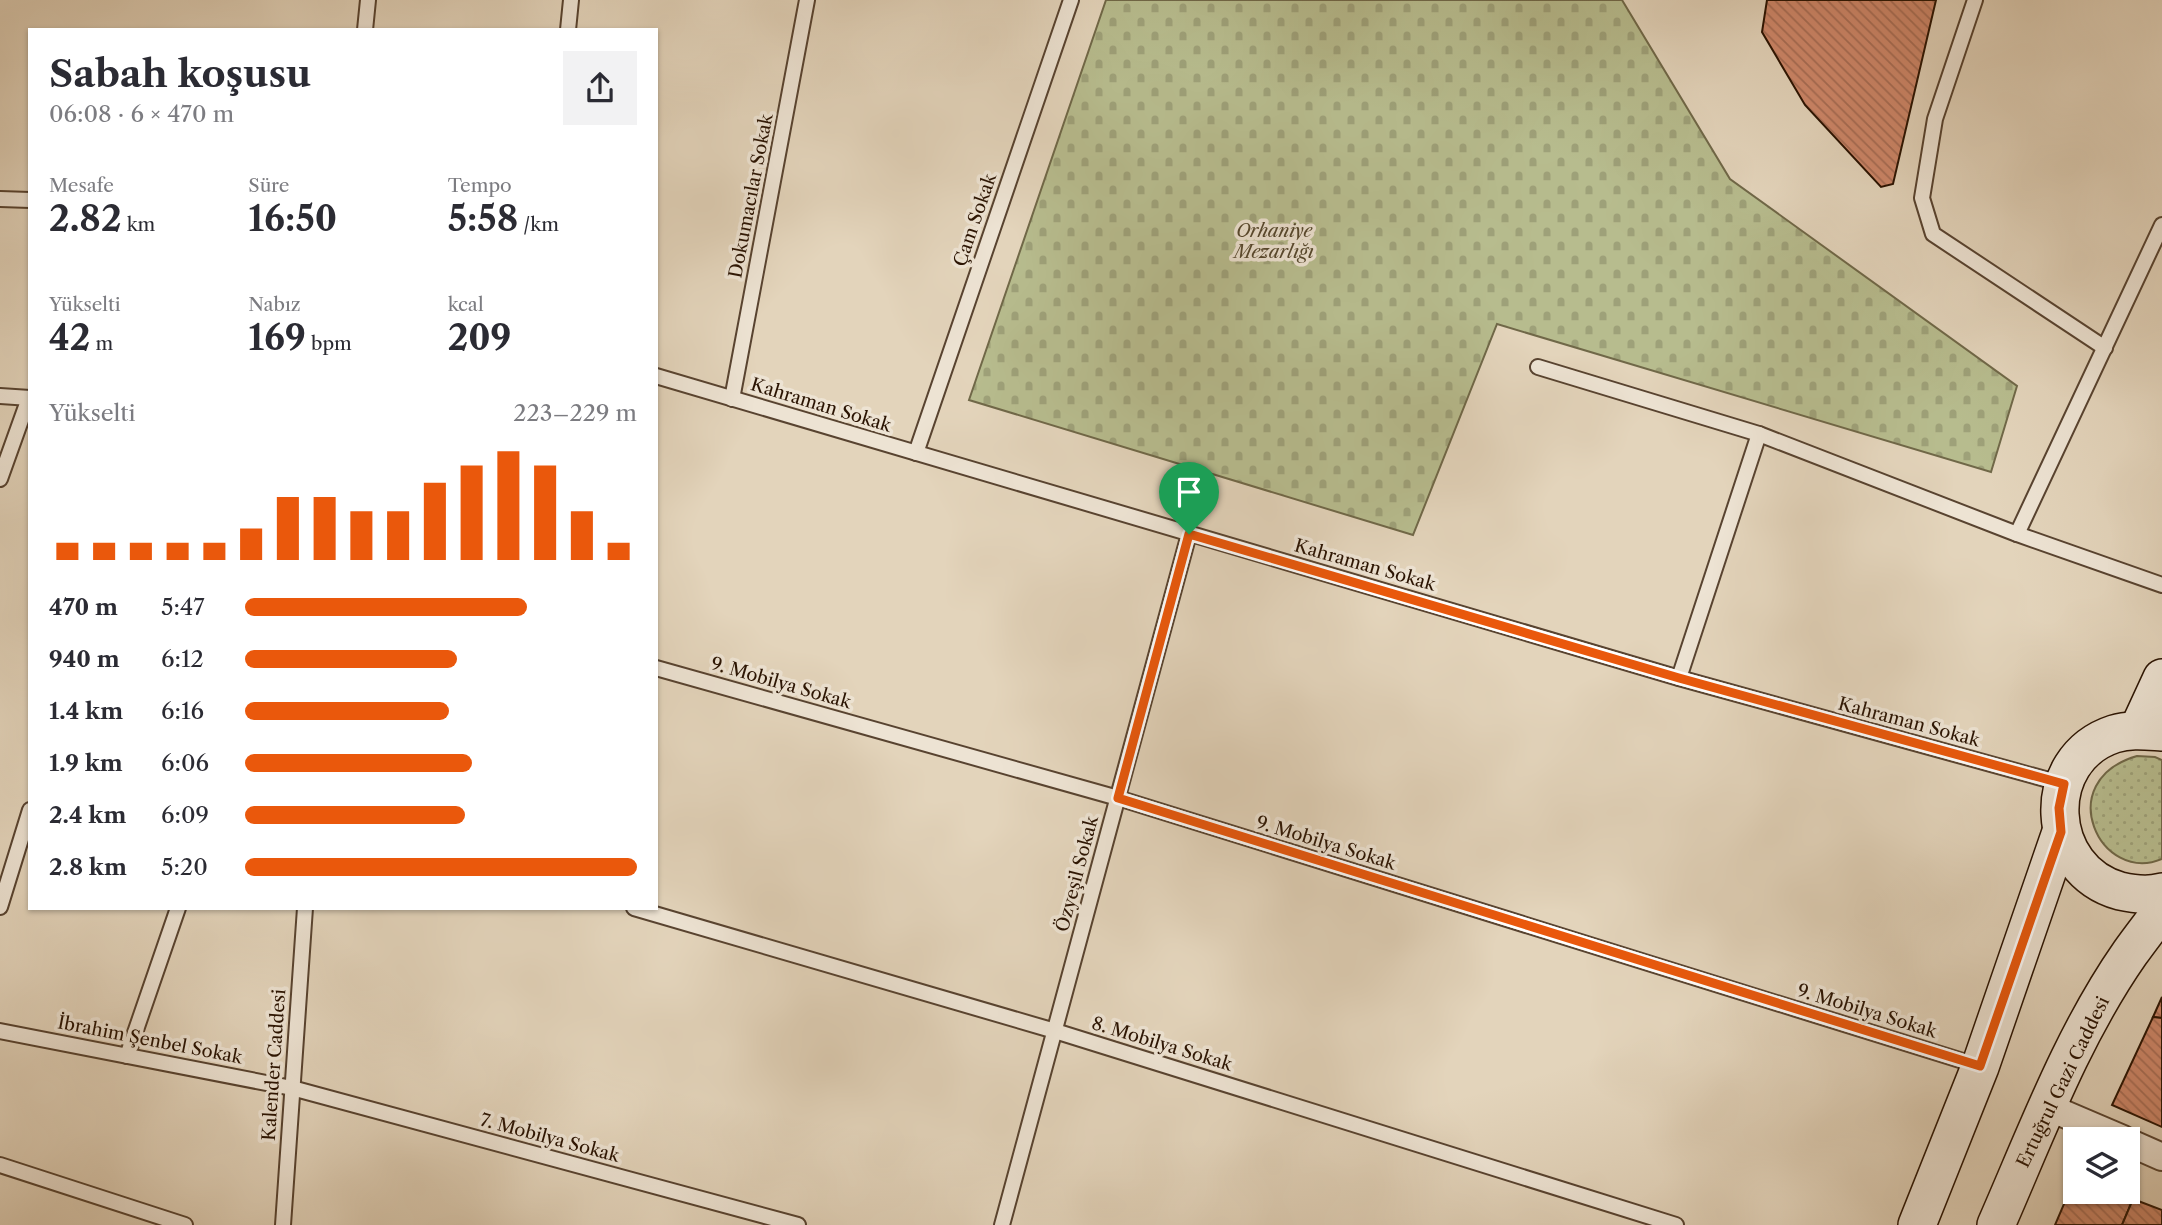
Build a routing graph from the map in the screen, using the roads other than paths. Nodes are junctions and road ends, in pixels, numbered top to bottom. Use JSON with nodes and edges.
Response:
{"nodes":[{"id":1,"x":368,"y":0,"type":"edge"},
{"id":2,"x":571,"y":0,"type":"edge"},
{"id":3,"x":807,"y":0,"type":"edge"},
{"id":4,"x":1071,"y":0,"type":"edge"},
{"id":5,"x":1975,"y":0,"type":"edge"},
{"id":6,"x":365,"y":28,"type":"edge"},
{"id":7,"x":568,"y":28,"type":"edge"},
{"id":8,"x":0,"y":199,"type":"edge"},
{"id":9,"x":28,"y":200,"type":"edge"},
{"id":10,"x":2162,"y":225,"type":"edge"},
{"id":11,"x":2105,"y":348,"type":"junction"},
{"id":12,"x":1538,"y":367,"type":"dead end"},
{"id":13,"x":658,"y":377,"type":"edge"},
{"id":14,"x":0,"y":396,"type":"edge"},
{"id":15,"x":28,"y":398,"type":"edge"},
{"id":16,"x":732,"y":399,"type":"junction"},
{"id":17,"x":28,"y":401,"type":"edge"},
{"id":18,"x":1759,"y":434,"type":"junction"},
{"id":19,"x":916,"y":453,"type":"junction"},
{"id":20,"x":0,"y":479,"type":"edge"},
{"id":21,"x":1189,"y":534,"type":"junction"},
{"id":22,"x":2017,"y":534,"type":"junction"},
{"id":23,"x":2162,"y":585,"type":"edge"},
{"id":24,"x":658,"y":669,"type":"edge"},
{"id":25,"x":1679,"y":678,"type":"junction"},
{"id":26,"x":2162,"y":678,"type":"edge"},
{"id":27,"x":2150,"y":731,"type":"edge"},
{"id":28,"x":2064,"y":784,"type":"junction"},
{"id":29,"x":1118,"y":798,"type":"junction"},
{"id":30,"x":28,"y":817,"type":"edge"},
{"id":31,"x":2061,"y":832,"type":"junction"},
{"id":32,"x":2162,"y":892,"type":"edge"},
{"id":33,"x":0,"y":908,"type":"edge"},
{"id":34,"x":177,"y":910,"type":"edge"},
{"id":35,"x":305,"y":910,"type":"edge"},
{"id":36,"x":641,"y":910,"type":"edge"},
{"id":37,"x":2162,"y":910,"type":"edge"},
{"id":38,"x":0,"y":1031,"type":"edge"},
{"id":39,"x":1055,"y":1031,"type":"junction"},
{"id":40,"x":127,"y":1056,"type":"junction"},
{"id":41,"x":1980,"y":1066,"type":"junction"},
{"id":42,"x":292,"y":1088,"type":"junction"},
{"id":43,"x":2048,"y":1107,"type":"junction"},
{"id":44,"x":2095,"y":1127,"type":"edge"},
{"id":45,"x":2140,"y":1147,"type":"edge"},
{"id":46,"x":2162,"y":1157,"type":"edge"},
{"id":47,"x":0,"y":1165,"type":"edge"},
{"id":48,"x":185,"y":1225,"type":"edge"},
{"id":49,"x":283,"y":1225,"type":"edge"},
{"id":50,"x":798,"y":1225,"type":"edge"},
{"id":51,"x":1002,"y":1225,"type":"edge"},
{"id":52,"x":1676,"y":1225,"type":"edge"},
{"id":53,"x":1917,"y":1225,"type":"edge"},
{"id":54,"x":1996,"y":1225,"type":"edge"}],
"edges":[{"from":1,"to":6,"type":"lane"},
{"from":2,"to":7,"type":"lane"},
{"from":3,"to":16,"type":"lane","name":"Dokumacılar Sokak"},
{"from":4,"to":19,"type":"lane","name":"Çam Sokak"},
{"from":5,"to":11,"type":"lane"},
{"from":8,"to":9,"type":"lane"},
{"from":10,"to":11,"type":"lane"},
{"from":11,"to":22,"type":"lane"},
{"from":12,"to":18,"type":"lane"},
{"from":13,"to":16,"type":"lane","name":"Kahraman Sokak"},
{"from":14,"to":15,"type":"lane"},
{"from":16,"to":19,"type":"lane","name":"Kahraman Sokak"},
{"from":17,"to":20,"type":"lane"},
{"from":18,"to":22,"type":"lane"},
{"from":18,"to":25,"type":"lane"},
{"from":19,"to":21,"type":"lane","name":"Kahraman Sokak"},
{"from":21,"to":25,"type":"lane","name":"Kahraman Sokak"},
{"from":21,"to":29,"type":"lane","name":"Özyeşil Sokak"},
{"from":22,"to":23,"type":"lane"},
{"from":24,"to":29,"type":"lane","name":"9. Mobilya Sokak"},
{"from":25,"to":28,"type":"lane","name":"Kahraman Sokak"},
{"from":26,"to":27,"type":"main road"},
{"from":27,"to":28,"type":"main road"},
{"from":28,"to":31,"type":"main road"},
{"from":29,"to":39,"type":"lane","name":"Özyeşil Sokak"},
{"from":29,"to":41,"type":"lane","name":"9. Mobilya Sokak"},
{"from":30,"to":33,"type":"lane"},
{"from":31,"to":32,"type":"main road"},
{"from":31,"to":41,"type":"main road"},
{"from":34,"to":40,"type":"lane"},
{"from":35,"to":42,"type":"lane","name":"Kalender Caddesi"},
{"from":36,"to":39,"type":"lane","name":"8. Mobilya Sokak"},
{"from":37,"to":43,"type":"main road","name":"Ertuğrul Gazi Caddesi"},
{"from":38,"to":40,"type":"lane","name":"İbrahim Şenbel Sokak"},
{"from":39,"to":51,"type":"lane","name":"Özyeşil Sokak"},
{"from":39,"to":52,"type":"lane","name":"8. Mobilya Sokak"},
{"from":40,"to":42,"type":"lane","name":"İbrahim Şenbel Sokak"},
{"from":41,"to":53,"type":"main road"},
{"from":42,"to":49,"type":"lane","name":"Kalender Caddesi"},
{"from":42,"to":50,"type":"lane","name":"7. Mobilya Sokak"},
{"from":43,"to":44,"type":"street"},
{"from":43,"to":54,"type":"main road","name":"Ertuğrul Gazi Caddesi"},
{"from":45,"to":46,"type":"street"},
{"from":47,"to":48,"type":"lane"}]}
